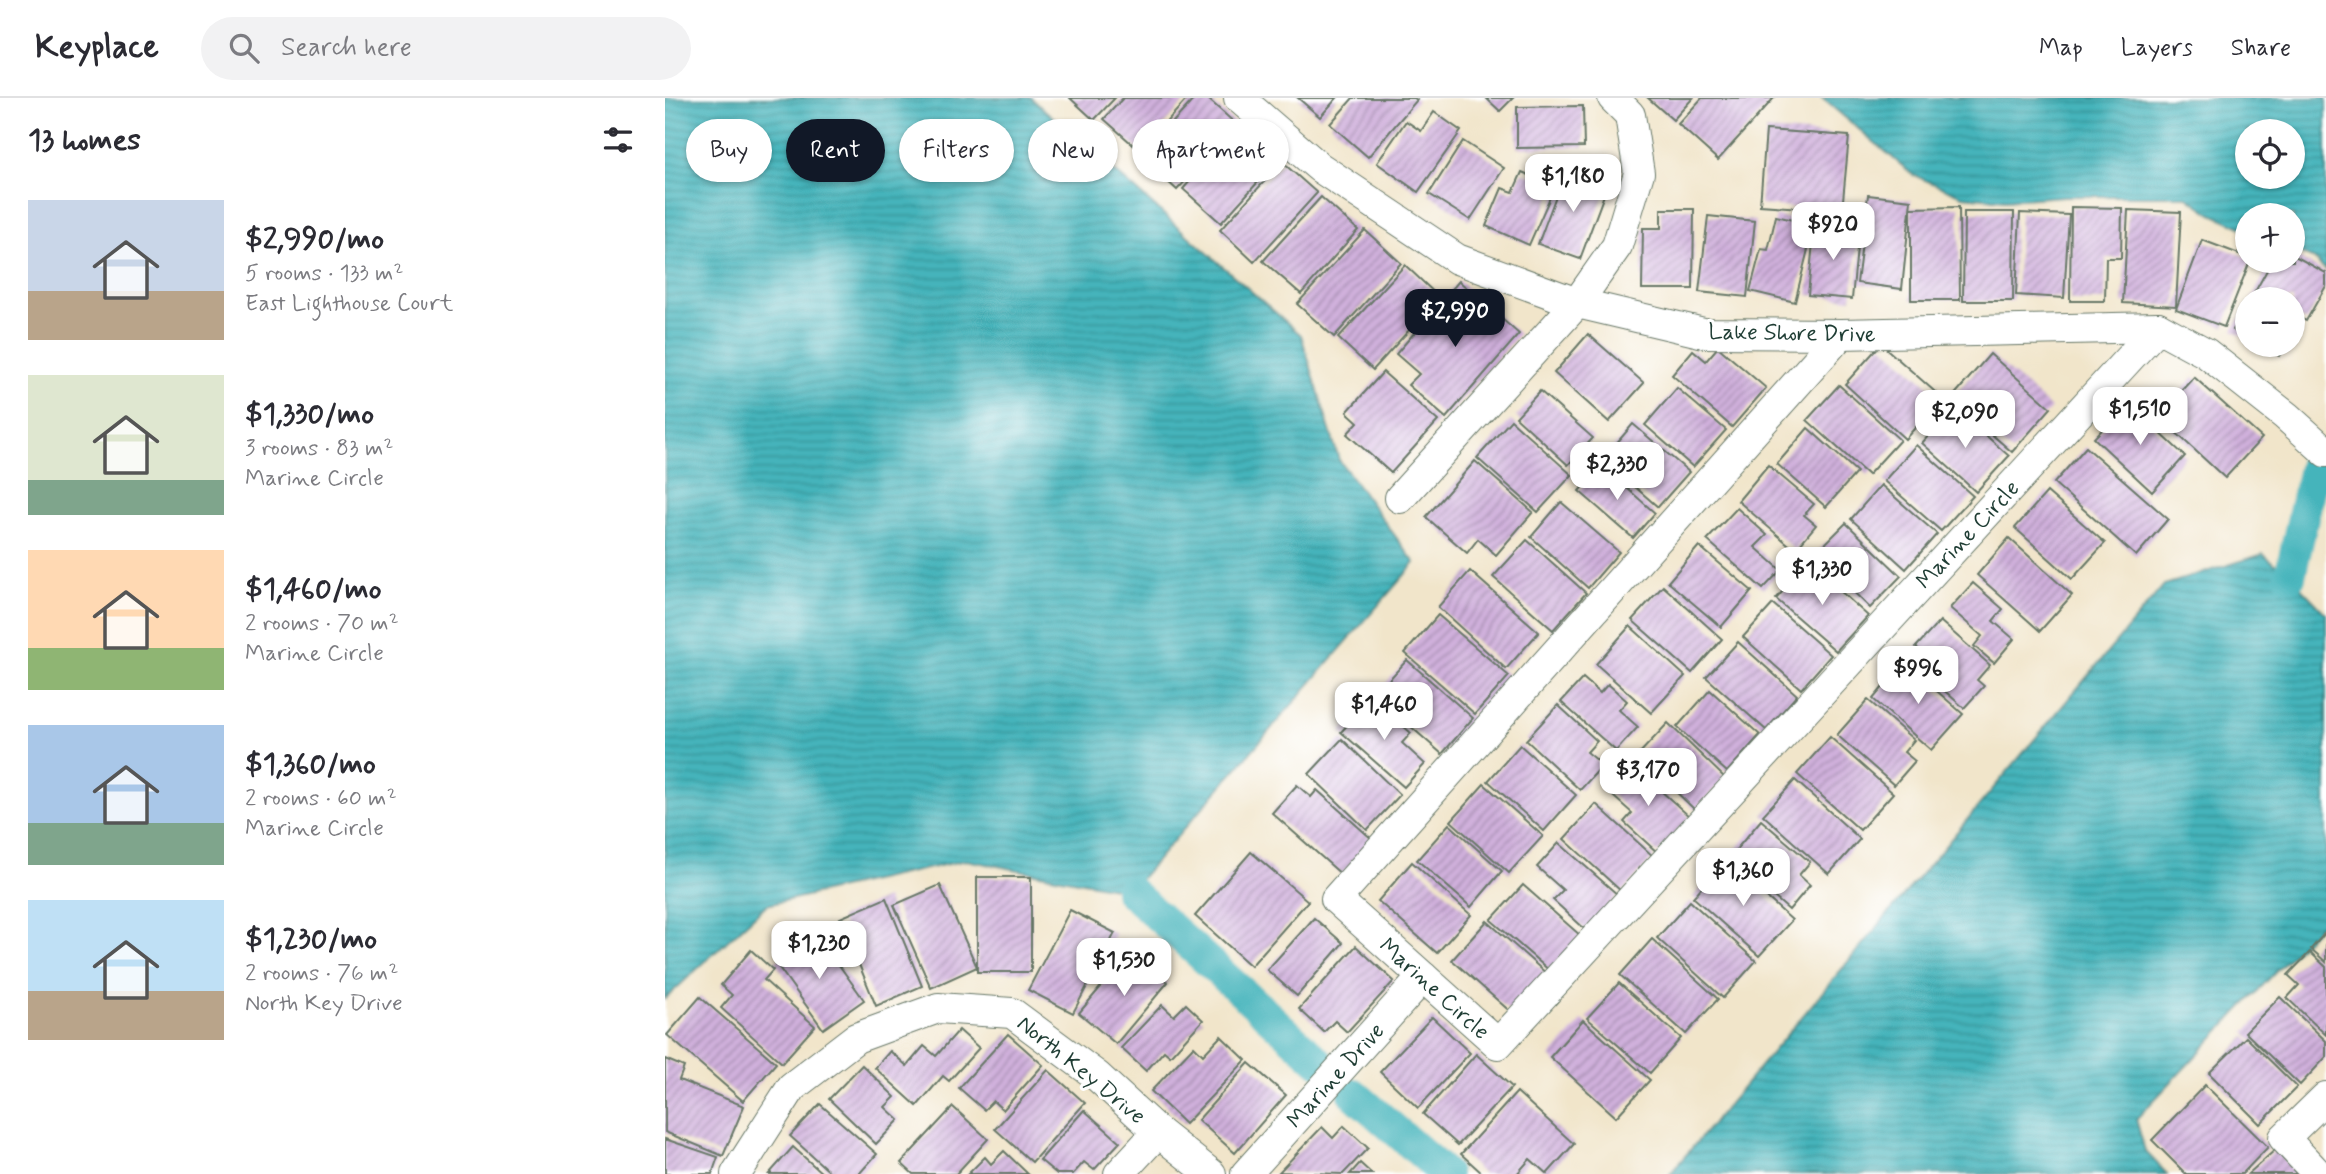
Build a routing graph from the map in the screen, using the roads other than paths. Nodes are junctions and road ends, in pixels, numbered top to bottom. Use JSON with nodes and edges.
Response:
{"nodes":[{"id":1,"x":1238,"y":98,"type":"edge"},
{"id":2,"x":1613,"y":98,"type":"edge"},
{"id":3,"x":1577,"y":303,"type":"junction"},
{"id":4,"x":2158,"y":327,"type":"junction"},
{"id":5,"x":1841,"y":334,"type":"junction"},
{"id":6,"x":2326,"y":452,"type":"edge"},
{"id":7,"x":1400,"y":498,"type":"dead end"},
{"id":8,"x":1423,"y":977,"type":"junction"},
{"id":9,"x":2326,"y":1097,"type":"edge"},
{"id":10,"x":1158,"y":1132,"type":"junction"},
{"id":11,"x":736,"y":1174,"type":"edge"},
{"id":12,"x":1119,"y":1174,"type":"edge"},
{"id":13,"x":1211,"y":1174,"type":"edge"},
{"id":14,"x":1246,"y":1174,"type":"edge"},
{"id":15,"x":2318,"y":1174,"type":"edge"}],
"edges":[{"from":1,"to":3,"type":"street","name":"Lake Shore Drive"},
{"from":2,"to":3,"type":"street"},
{"from":3,"to":5,"type":"street","name":"Lake Shore Drive"},
{"from":3,"to":7,"type":"street"},
{"from":4,"to":5,"type":"street","name":"Lake Shore Drive"},
{"from":4,"to":6,"type":"street","name":"Lake Shore Drive"},
{"from":4,"to":8,"type":"street","name":"Marine Circle"},
{"from":5,"to":8,"type":"street","name":"Marine Circle"},
{"from":8,"to":14,"type":"street","name":"Marine Drive"},
{"from":9,"to":15,"type":"street"},
{"from":10,"to":11,"type":"street","name":"North Key Drive"},
{"from":10,"to":12,"type":"street"},
{"from":10,"to":13,"type":"street"}]}
